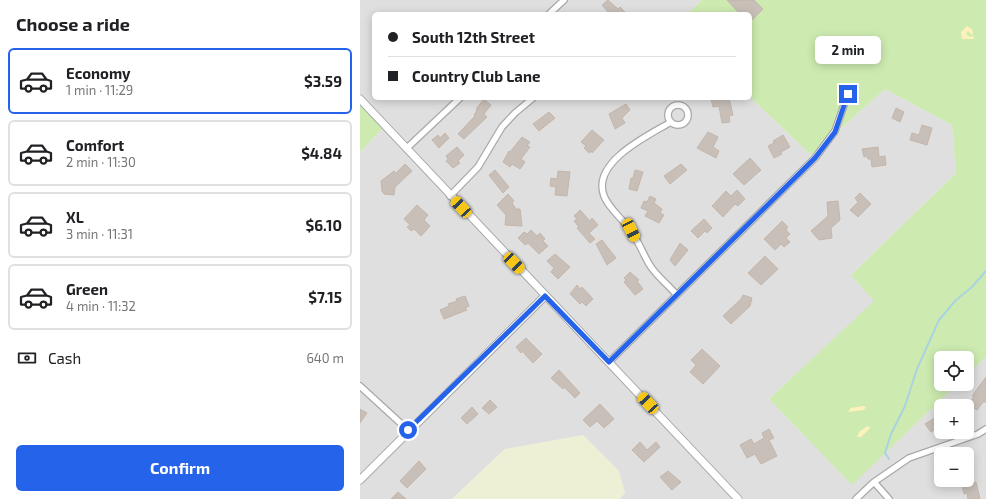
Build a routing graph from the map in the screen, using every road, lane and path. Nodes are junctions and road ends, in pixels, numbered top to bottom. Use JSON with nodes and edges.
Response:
{"nodes":[{"id":1,"x":564,"y":0,"type":"edge"},
{"id":2,"x":551,"y":12,"type":"edge"},
{"id":3,"x":848,"y":94,"type":"dead end"},
{"id":4,"x":360,"y":99,"type":"edge"},
{"id":5,"x":458,"y":100,"type":"edge"},
{"id":6,"x":531,"y":100,"type":"edge"},
{"id":7,"x":671,"y":122,"type":"dead end"},
{"id":8,"x":407,"y":148,"type":"junction"},
{"id":9,"x":450,"y":196,"type":"junction"},
{"id":10,"x":676,"y":294,"type":"junction"},
{"id":11,"x":545,"y":296,"type":"junction"},
{"id":12,"x":609,"y":362,"type":"junction"},
{"id":13,"x":360,"y":386,"type":"edge"},
{"id":14,"x":986,"y":429,"type":"edge"},
{"id":15,"x":408,"y":430,"type":"junction"},
{"id":16,"x":360,"y":480,"type":"edge"},
{"id":17,"x":874,"y":482,"type":"junction"},
{"id":18,"x":738,"y":499,"type":"edge"},
{"id":19,"x":856,"y":499,"type":"edge"},
{"id":20,"x":889,"y":499,"type":"edge"}],
"edges":[{"from":1,"to":2,"type":"street"},
{"from":3,"to":10,"type":"street"},
{"from":4,"to":8,"type":"street"},
{"from":5,"to":8,"type":"street"},
{"from":6,"to":9,"type":"street"},
{"from":7,"to":10,"type":"street"},
{"from":8,"to":9,"type":"street"},
{"from":9,"to":11,"type":"street"},
{"from":10,"to":12,"type":"street"},
{"from":11,"to":12,"type":"street"},
{"from":11,"to":15,"type":"street"},
{"from":12,"to":18,"type":"street"},
{"from":13,"to":15,"type":"street"},
{"from":14,"to":17,"type":"street"},
{"from":15,"to":16,"type":"street"},
{"from":17,"to":19,"type":"street"},
{"from":17,"to":20,"type":"street"}]}
